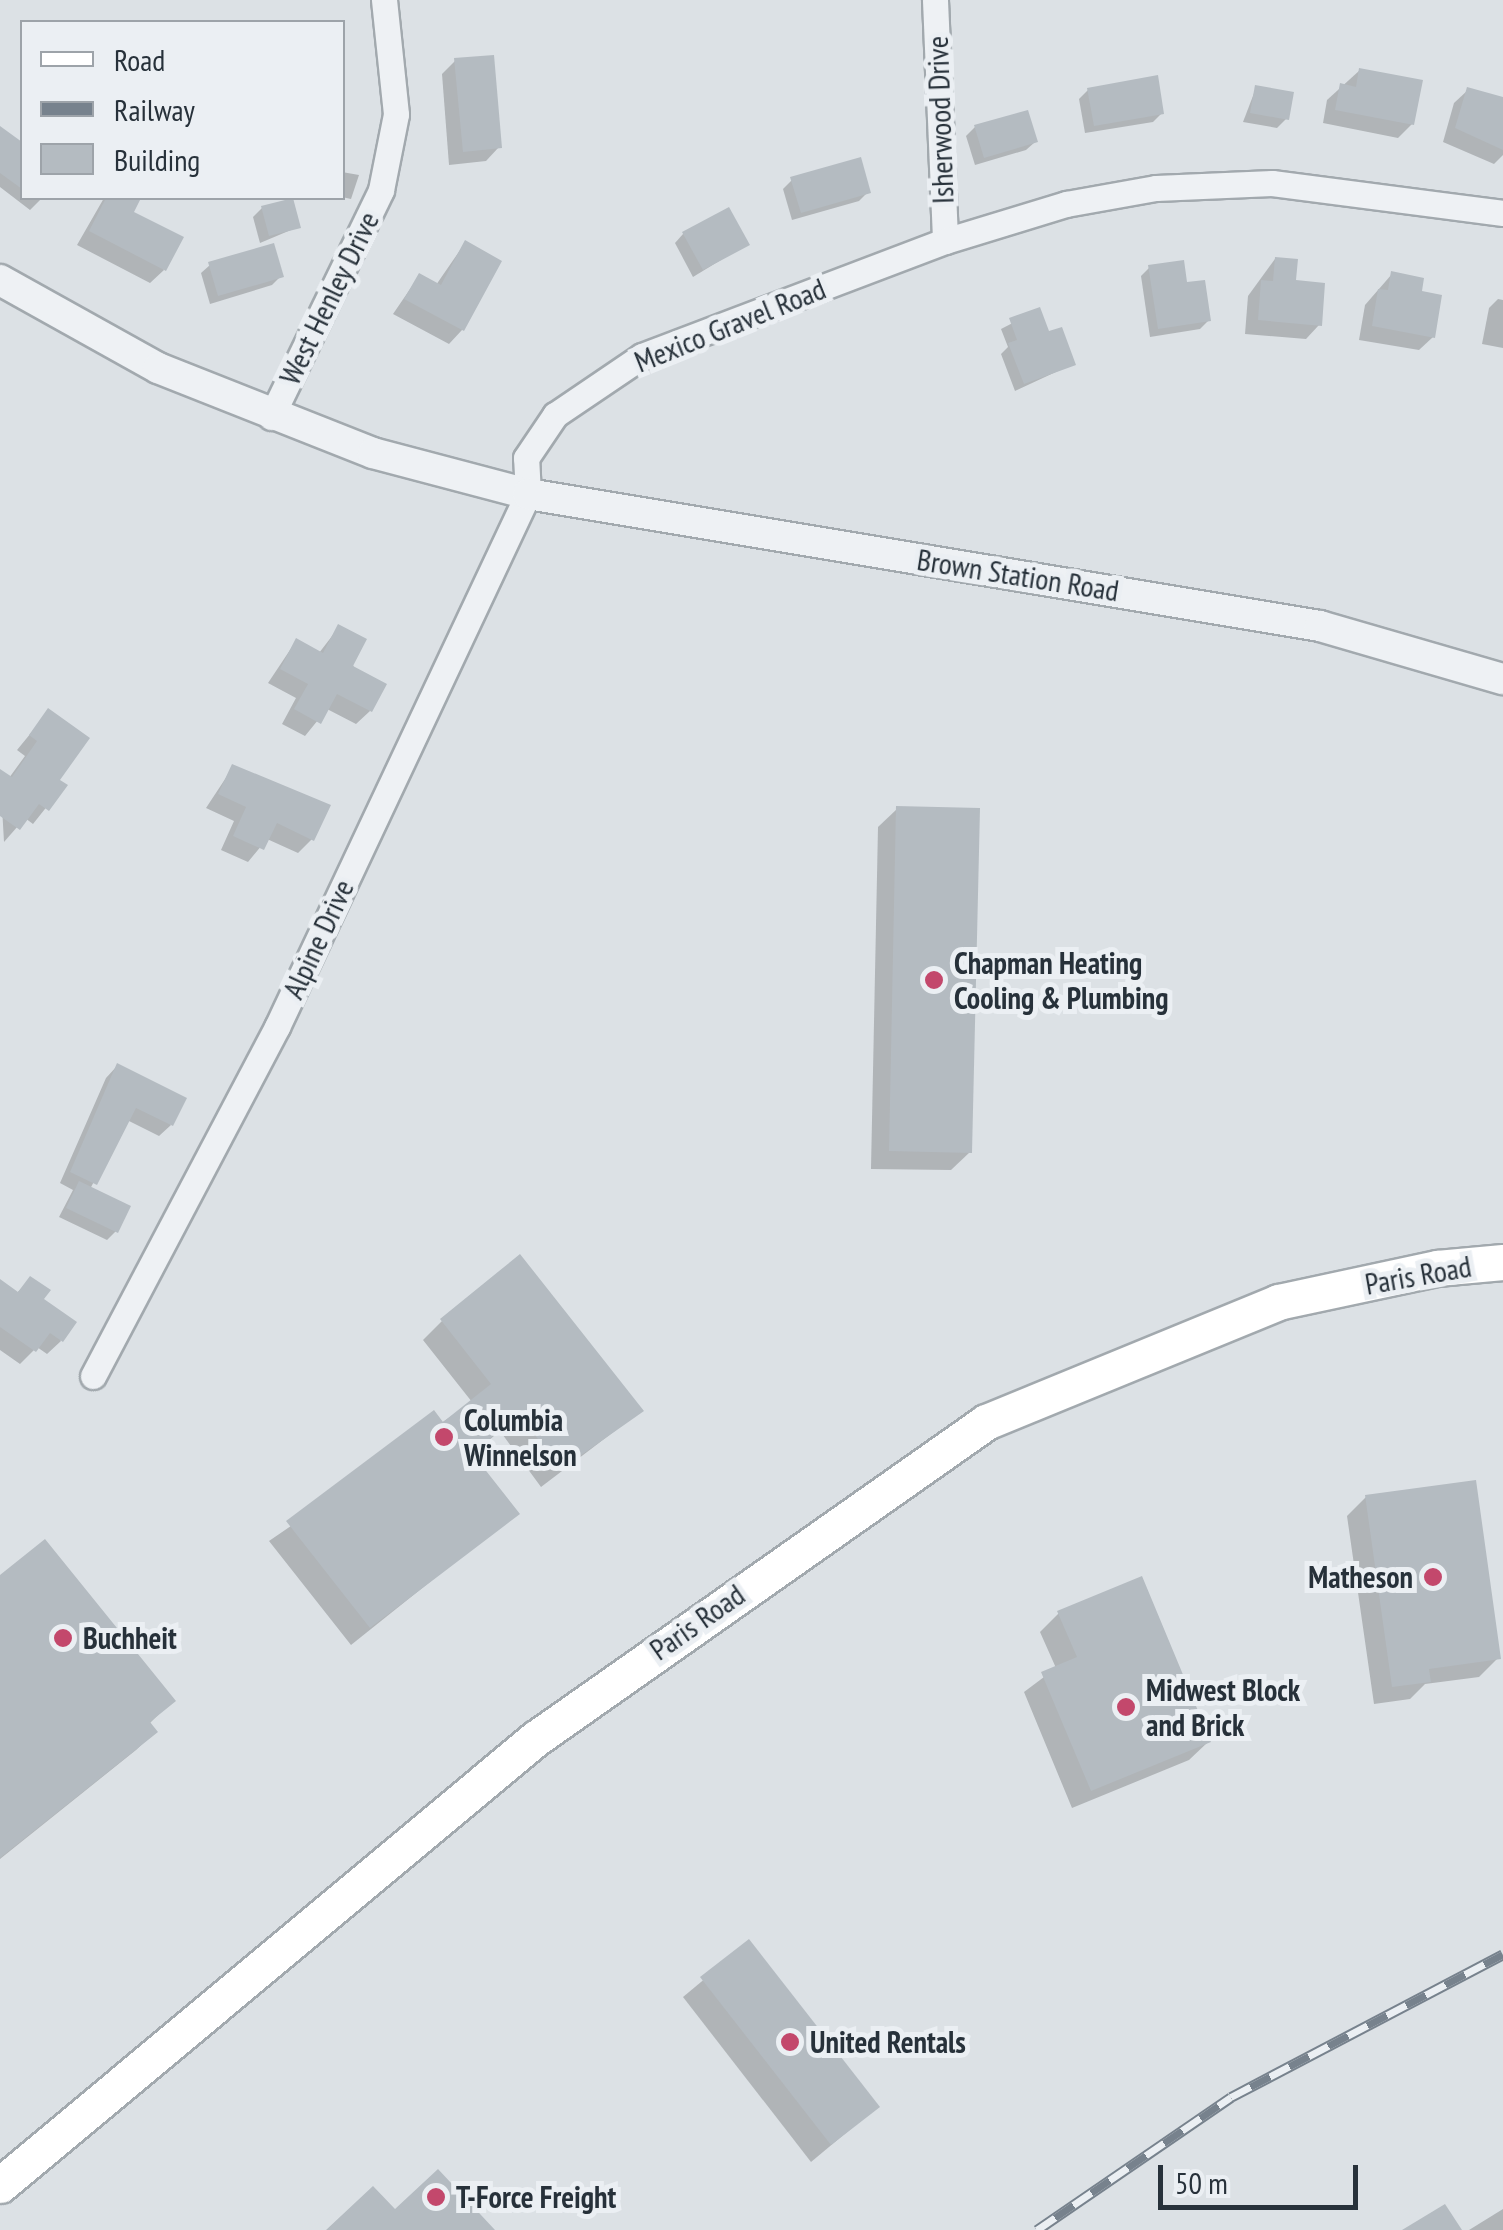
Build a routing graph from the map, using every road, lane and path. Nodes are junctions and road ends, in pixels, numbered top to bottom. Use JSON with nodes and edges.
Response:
{"nodes":[{"id":1,"x":384,"y":0,"type":"edge"},
{"id":2,"x":935,"y":0,"type":"edge"},
{"id":3,"x":1503,"y":213,"type":"edge"},
{"id":4,"x":946,"y":241,"type":"junction"},
{"id":5,"x":0,"y":280,"type":"edge"},
{"id":6,"x":271,"y":417,"type":"junction"},
{"id":7,"x":528,"y":494,"type":"junction"},
{"id":8,"x":1503,"y":678,"type":"edge"},
{"id":9,"x":1503,"y":1262,"type":"edge"},
{"id":10,"x":93,"y":1376,"type":"dead end"},
{"id":11,"x":0,"y":2185,"type":"edge"}],
"edges":[{"from":1,"to":6,"type":"street","name":"West Henley Drive"},
{"from":2,"to":4,"type":"street","name":"Isherwood Drive"},
{"from":3,"to":4,"type":"street","name":"Mexico Gravel Road"},
{"from":4,"to":7,"type":"street","name":"Mexico Gravel Road"},
{"from":5,"to":6,"type":"street"},
{"from":6,"to":7,"type":"street"},
{"from":7,"to":8,"type":"street","name":"Brown Station Road"},
{"from":7,"to":10,"type":"street","name":"Alpine Drive"},
{"from":9,"to":11,"type":"main road","name":"Paris Road"}]}
